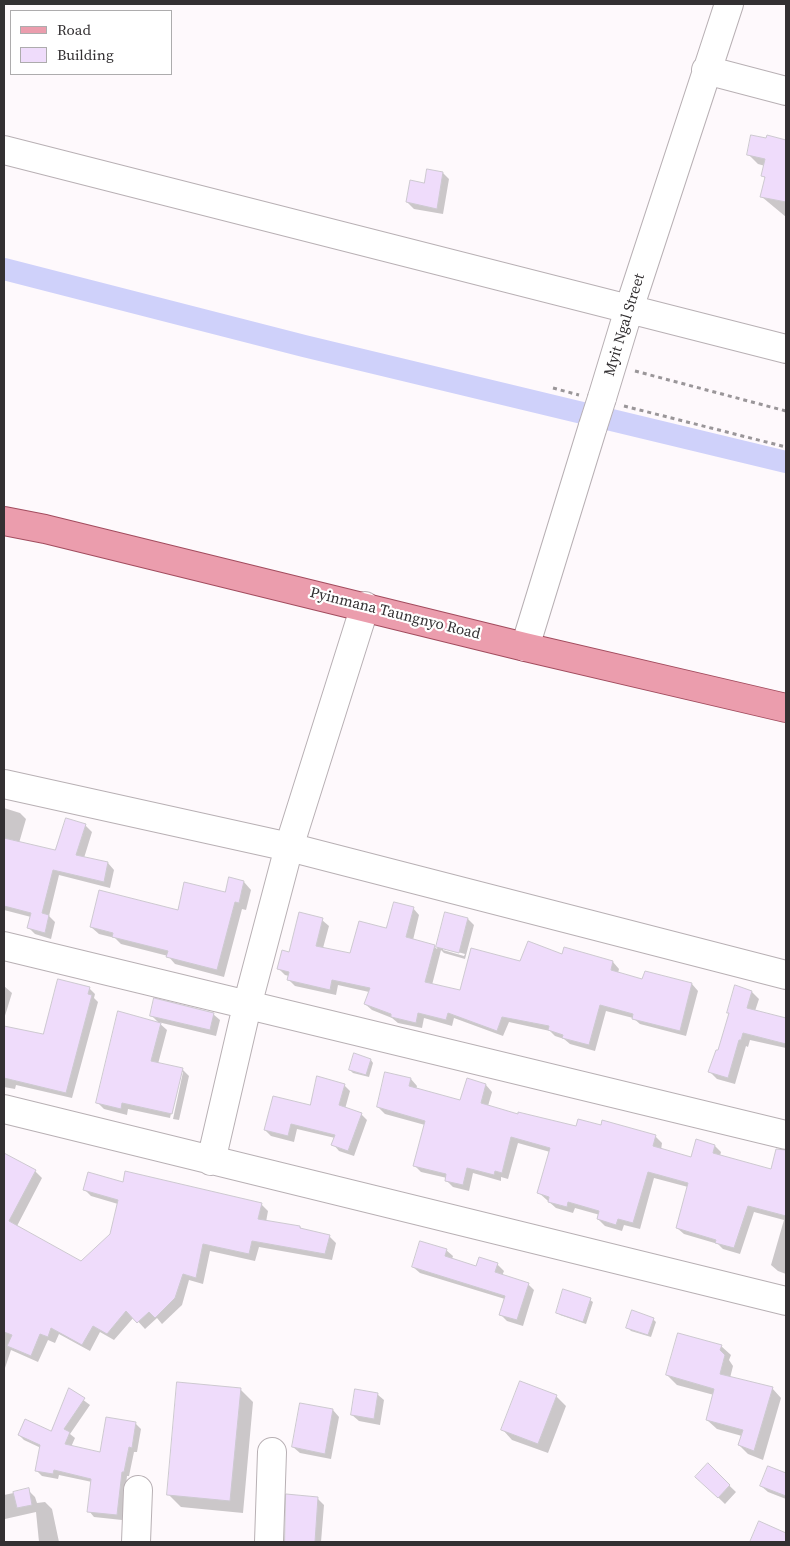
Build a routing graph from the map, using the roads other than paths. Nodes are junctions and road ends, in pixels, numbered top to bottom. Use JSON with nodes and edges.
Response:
{"nodes":[{"id":1,"x":729,"y":4,"type":"edge"},
{"id":2,"x":706,"y":70,"type":"junction"},
{"id":3,"x":786,"y":91,"type":"edge"},
{"id":4,"x":4,"y":150,"type":"edge"},
{"id":5,"x":629,"y":309,"type":"junction"},
{"id":6,"x":786,"y":349,"type":"edge"},
{"id":7,"x":4,"y":521,"type":"edge"},
{"id":8,"x":365,"y":606,"type":"junction"},
{"id":9,"x":525,"y":647,"type":"junction"},
{"id":10,"x":786,"y":708,"type":"edge"},
{"id":11,"x":4,"y":784,"type":"edge"},
{"id":12,"x":288,"y":847,"type":"junction"},
{"id":13,"x":4,"y":946,"type":"edge"},
{"id":14,"x":786,"y":975,"type":"edge"},
{"id":15,"x":247,"y":1006,"type":"junction"},
{"id":16,"x":4,"y":1110,"type":"edge"},
{"id":17,"x":786,"y":1135,"type":"edge"},
{"id":18,"x":211,"y":1161,"type":"junction"},
{"id":19,"x":786,"y":1301,"type":"edge"},
{"id":20,"x":272,"y":1452,"type":"dead end"},
{"id":21,"x":138,"y":1490,"type":"dead end"},
{"id":22,"x":136,"y":1542,"type":"edge"},
{"id":23,"x":269,"y":1542,"type":"edge"}],
"edges":[{"from":1,"to":2,"type":"street","name":"Myit Ngal Street"},
{"from":2,"to":3,"type":"street"},
{"from":2,"to":5,"type":"street","name":"Myit Ngal Street"},
{"from":4,"to":5,"type":"street"},
{"from":5,"to":6,"type":"street"},
{"from":5,"to":9,"type":"street","name":"Myit Ngal Street","bridge":true},
{"from":7,"to":8,"type":"main road","name":"Pyinmana Taungnyo Road"},
{"from":8,"to":9,"type":"main road","name":"Pyinmana Taungnyo Road"},
{"from":8,"to":12,"type":"street"},
{"from":9,"to":10,"type":"main road","name":"Pyinmana Taungnyo Road"},
{"from":11,"to":12,"type":"street"},
{"from":12,"to":14,"type":"street"},
{"from":12,"to":15,"type":"street"},
{"from":13,"to":15,"type":"street"},
{"from":15,"to":17,"type":"street"},
{"from":15,"to":18,"type":"street"},
{"from":16,"to":18,"type":"street"},
{"from":18,"to":19,"type":"street"},
{"from":20,"to":23,"type":"street"},
{"from":21,"to":22,"type":"street"}]}
